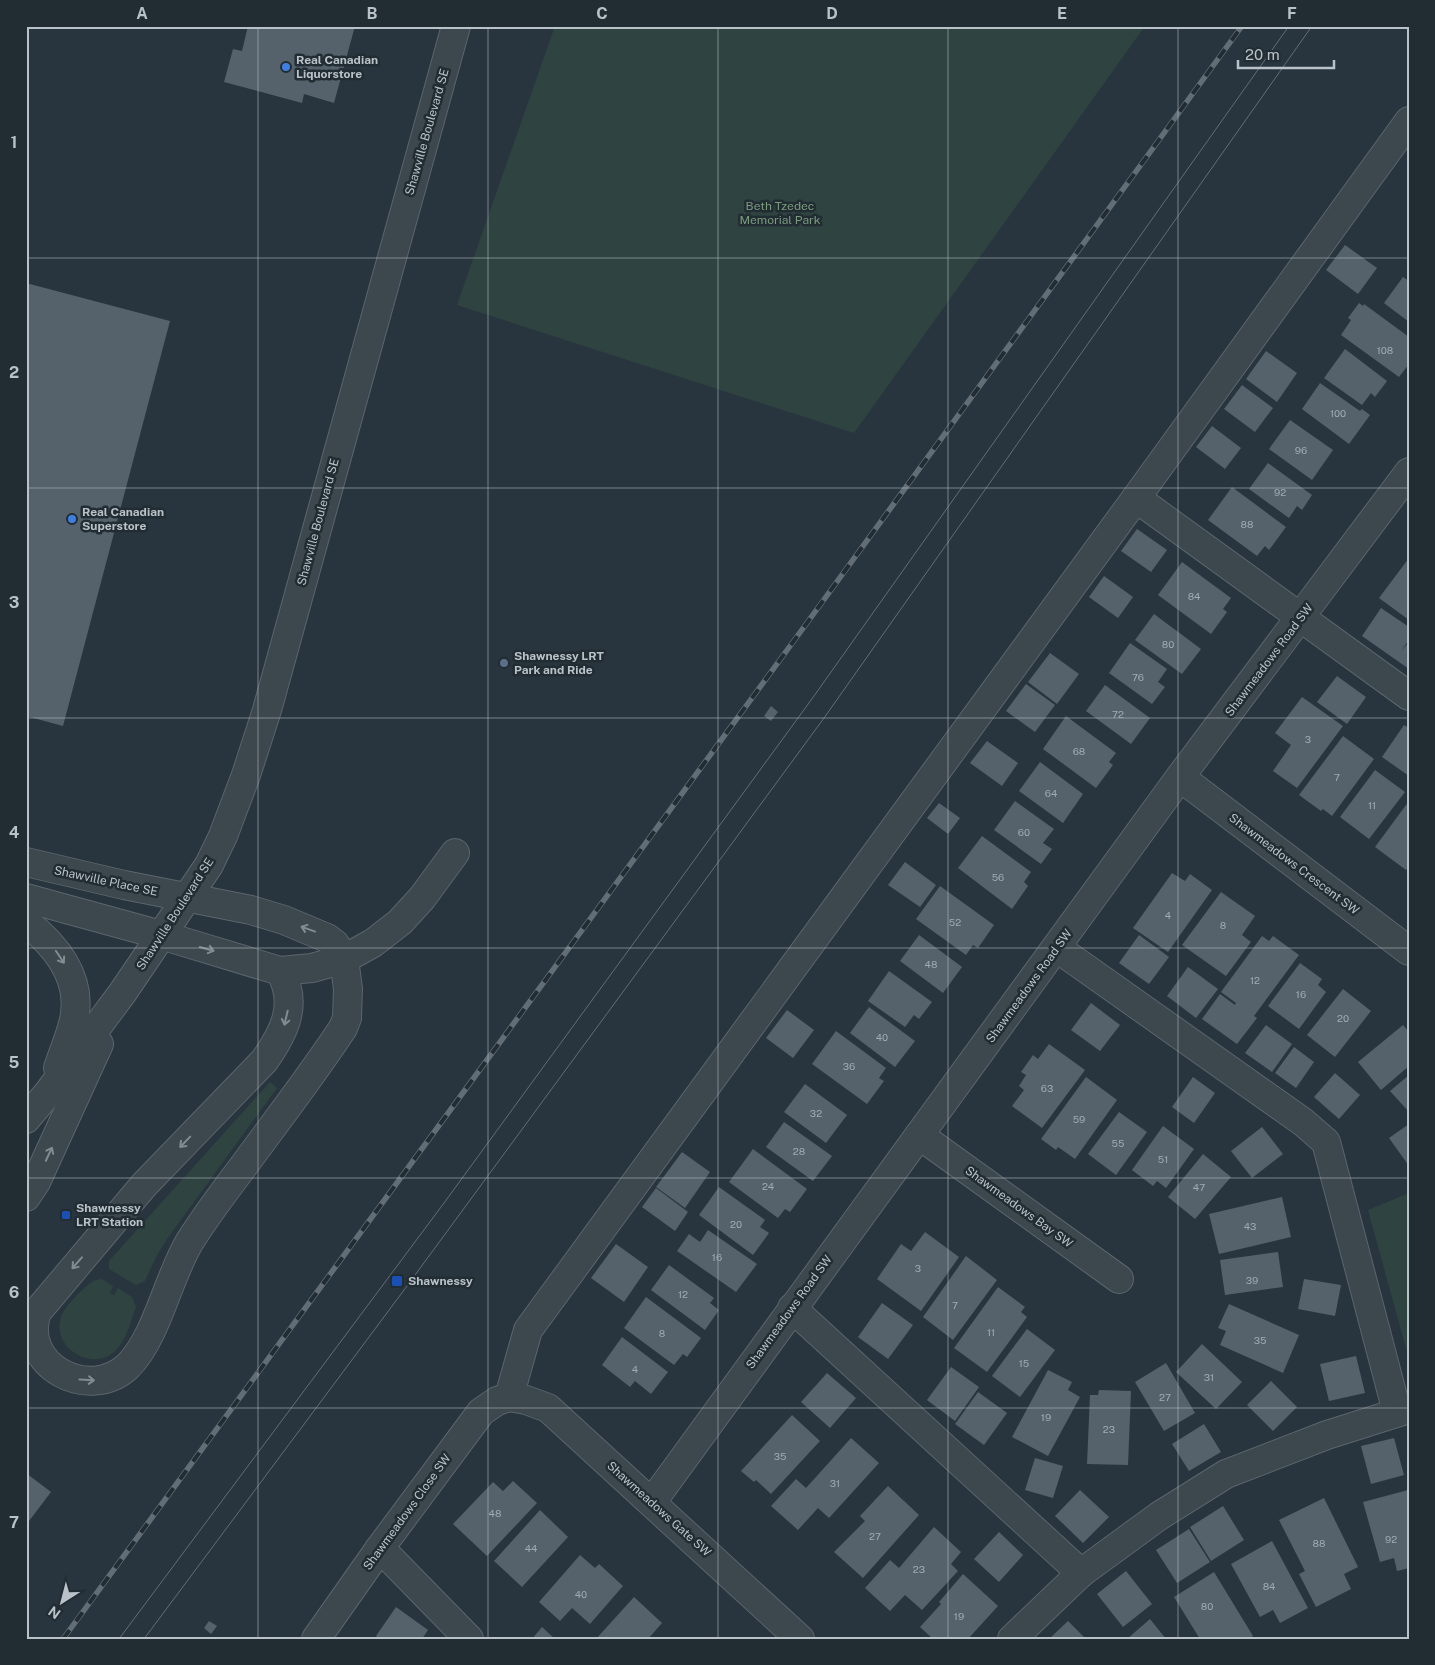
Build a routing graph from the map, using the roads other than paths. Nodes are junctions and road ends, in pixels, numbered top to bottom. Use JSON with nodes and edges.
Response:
{"nodes":[{"id":1,"x":456,"y":26,"type":"edge"},
{"id":2,"x":1409,"y":121,"type":"edge"},
{"id":3,"x":1409,"y":472,"type":"edge"},
{"id":4,"x":1136,"y":498,"type":"junction"},
{"id":5,"x":1302,"y":616,"type":"junction"},
{"id":6,"x":1409,"y":696,"type":"edge"},
{"id":7,"x":1180,"y":777,"type":"junction"},
{"id":8,"x":454,"y":853,"type":"dead end"},
{"id":9,"x":26,"y":862,"type":"edge"},
{"id":10,"x":26,"y":898,"type":"edge"},
{"id":11,"x":186,"y":898,"type":"junction"},
{"id":12,"x":26,"y":922,"type":"edge"},
{"id":13,"x":161,"y":935,"type":"junction"},
{"id":14,"x":1057,"y":948,"type":"junction"},
{"id":15,"x":1409,"y":951,"type":"edge"},
{"id":16,"x":344,"y":959,"type":"junction"},
{"id":17,"x":280,"y":971,"type":"junction"},
{"id":18,"x":123,"y":992,"type":"junction"},
{"id":19,"x":48,"y":1093,"type":"junction"},
{"id":20,"x":26,"y":1119,"type":"edge"},
{"id":21,"x":919,"y":1135,"type":"junction"},
{"id":22,"x":26,"y":1197,"type":"edge"},
{"id":23,"x":1119,"y":1279,"type":"dead end"},
{"id":24,"x":792,"y":1308,"type":"junction"},
{"id":25,"x":509,"y":1397,"type":"junction"},
{"id":26,"x":1403,"y":1410,"type":"edge"},
{"id":27,"x":652,"y":1502,"type":"junction"},
{"id":28,"x":380,"y":1548,"type":"junction"},
{"id":29,"x":1081,"y":1573,"type":"junction"},
{"id":30,"x":316,"y":1639,"type":"edge"},
{"id":31,"x":469,"y":1639,"type":"edge"},
{"id":32,"x":800,"y":1639,"type":"edge"},
{"id":33,"x":1012,"y":1639,"type":"edge"}],
"edges":[{"from":1,"to":11,"type":"street","name":"Shawville Boulevard SE"},
{"from":2,"to":4,"type":"street"},
{"from":3,"to":5,"type":"street","name":"Shawmeadows Road SW"},
{"from":4,"to":5,"type":"street"},
{"from":4,"to":25,"type":"street"},
{"from":5,"to":6,"type":"street"},
{"from":5,"to":7,"type":"street","name":"Shawmeadows Road SW"},
{"from":7,"to":14,"type":"street","name":"Shawmeadows Road SW"},
{"from":7,"to":15,"type":"street","name":"Shawmeadows Crescent SW"},
{"from":8,"to":16,"type":"street"},
{"from":9,"to":11,"type":"street","name":"Shawville Place SE"},
{"from":10,"to":13,"type":"street"},
{"from":11,"to":13,"type":"street","name":"Shawville Boulevard SE"},
{"from":16,"to":11,"type":"street","name":"Shawville Place SE","one_way":true},
{"from":12,"to":19,"type":"street","one_way":true},
{"from":13,"to":17,"type":"street","one_way":true},
{"from":13,"to":18,"type":"street","name":"Shawville Boulevard SE"},
{"from":14,"to":21,"type":"street","name":"Shawmeadows Road SW"},
{"from":14,"to":26,"type":"street"},
{"from":16,"to":17,"type":"street"},
{"from":17,"to":16,"type":"street","one_way":true},
{"from":18,"to":19,"type":"street","name":"Shawville Boulevard SE"},
{"from":22,"to":18,"type":"street","name":"Shawville Boulevard SE","one_way":true},
{"from":19,"to":20,"type":"street","name":"Shawville Boulevard SE"},
{"from":21,"to":23,"type":"street","name":"Shawmeadows Bay SW"},
{"from":21,"to":24,"type":"street","name":"Shawmeadows Road SW"},
{"from":24,"to":27,"type":"street","name":"Shawmeadows Road SW"},
{"from":24,"to":29,"type":"street"},
{"from":25,"to":27,"type":"street","name":"Shawmeadows Gate SW"},
{"from":25,"to":28,"type":"street","name":"Shawmeadows Close SW"},
{"from":26,"to":29,"type":"street"},
{"from":27,"to":32,"type":"street","name":"Shawmeadows Gate SW"},
{"from":28,"to":30,"type":"street","name":"Shawmeadows Close SW"},
{"from":28,"to":31,"type":"street"},
{"from":29,"to":33,"type":"street"}]}
